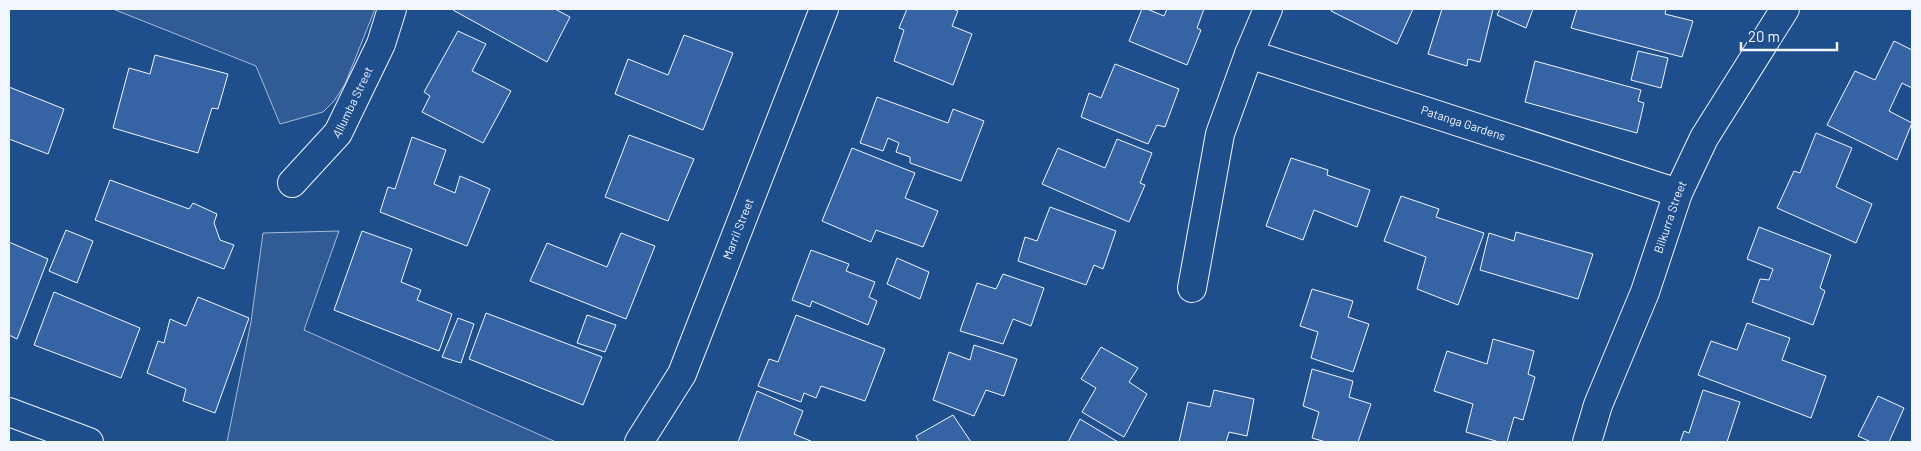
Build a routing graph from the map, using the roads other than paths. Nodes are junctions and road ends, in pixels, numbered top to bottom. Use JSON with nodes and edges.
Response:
{"nodes":[{"id":1,"x":392,"y":9,"type":"edge"},
{"id":2,"x":824,"y":9,"type":"edge"},
{"id":3,"x":1268,"y":9,"type":"edge"},
{"id":4,"x":1785,"y":9,"type":"edge"},
{"id":5,"x":1249,"y":54,"type":"junction"},
{"id":6,"x":292,"y":183,"type":"dead end"},
{"id":7,"x":1678,"y":193,"type":"junction"},
{"id":8,"x":1192,"y":288,"type":"dead end"},
{"id":9,"x":9,"y":412,"type":"edge"},
{"id":10,"x":89,"y":442,"type":"edge"},
{"id":11,"x":639,"y":442,"type":"edge"},
{"id":12,"x":1587,"y":442,"type":"edge"}],
"edges":[{"from":1,"to":6,"type":"street","name":"Allumba Street"},
{"from":2,"to":11,"type":"street","name":"Marril Street"},
{"from":3,"to":5,"type":"street"},
{"from":4,"to":7,"type":"street","name":"Bilkurra Street"},
{"from":5,"to":7,"type":"street","name":"Patanga Gardens"},
{"from":5,"to":8,"type":"street"},
{"from":7,"to":12,"type":"street","name":"Bilkurra Street"},
{"from":9,"to":10,"type":"street"}]}
